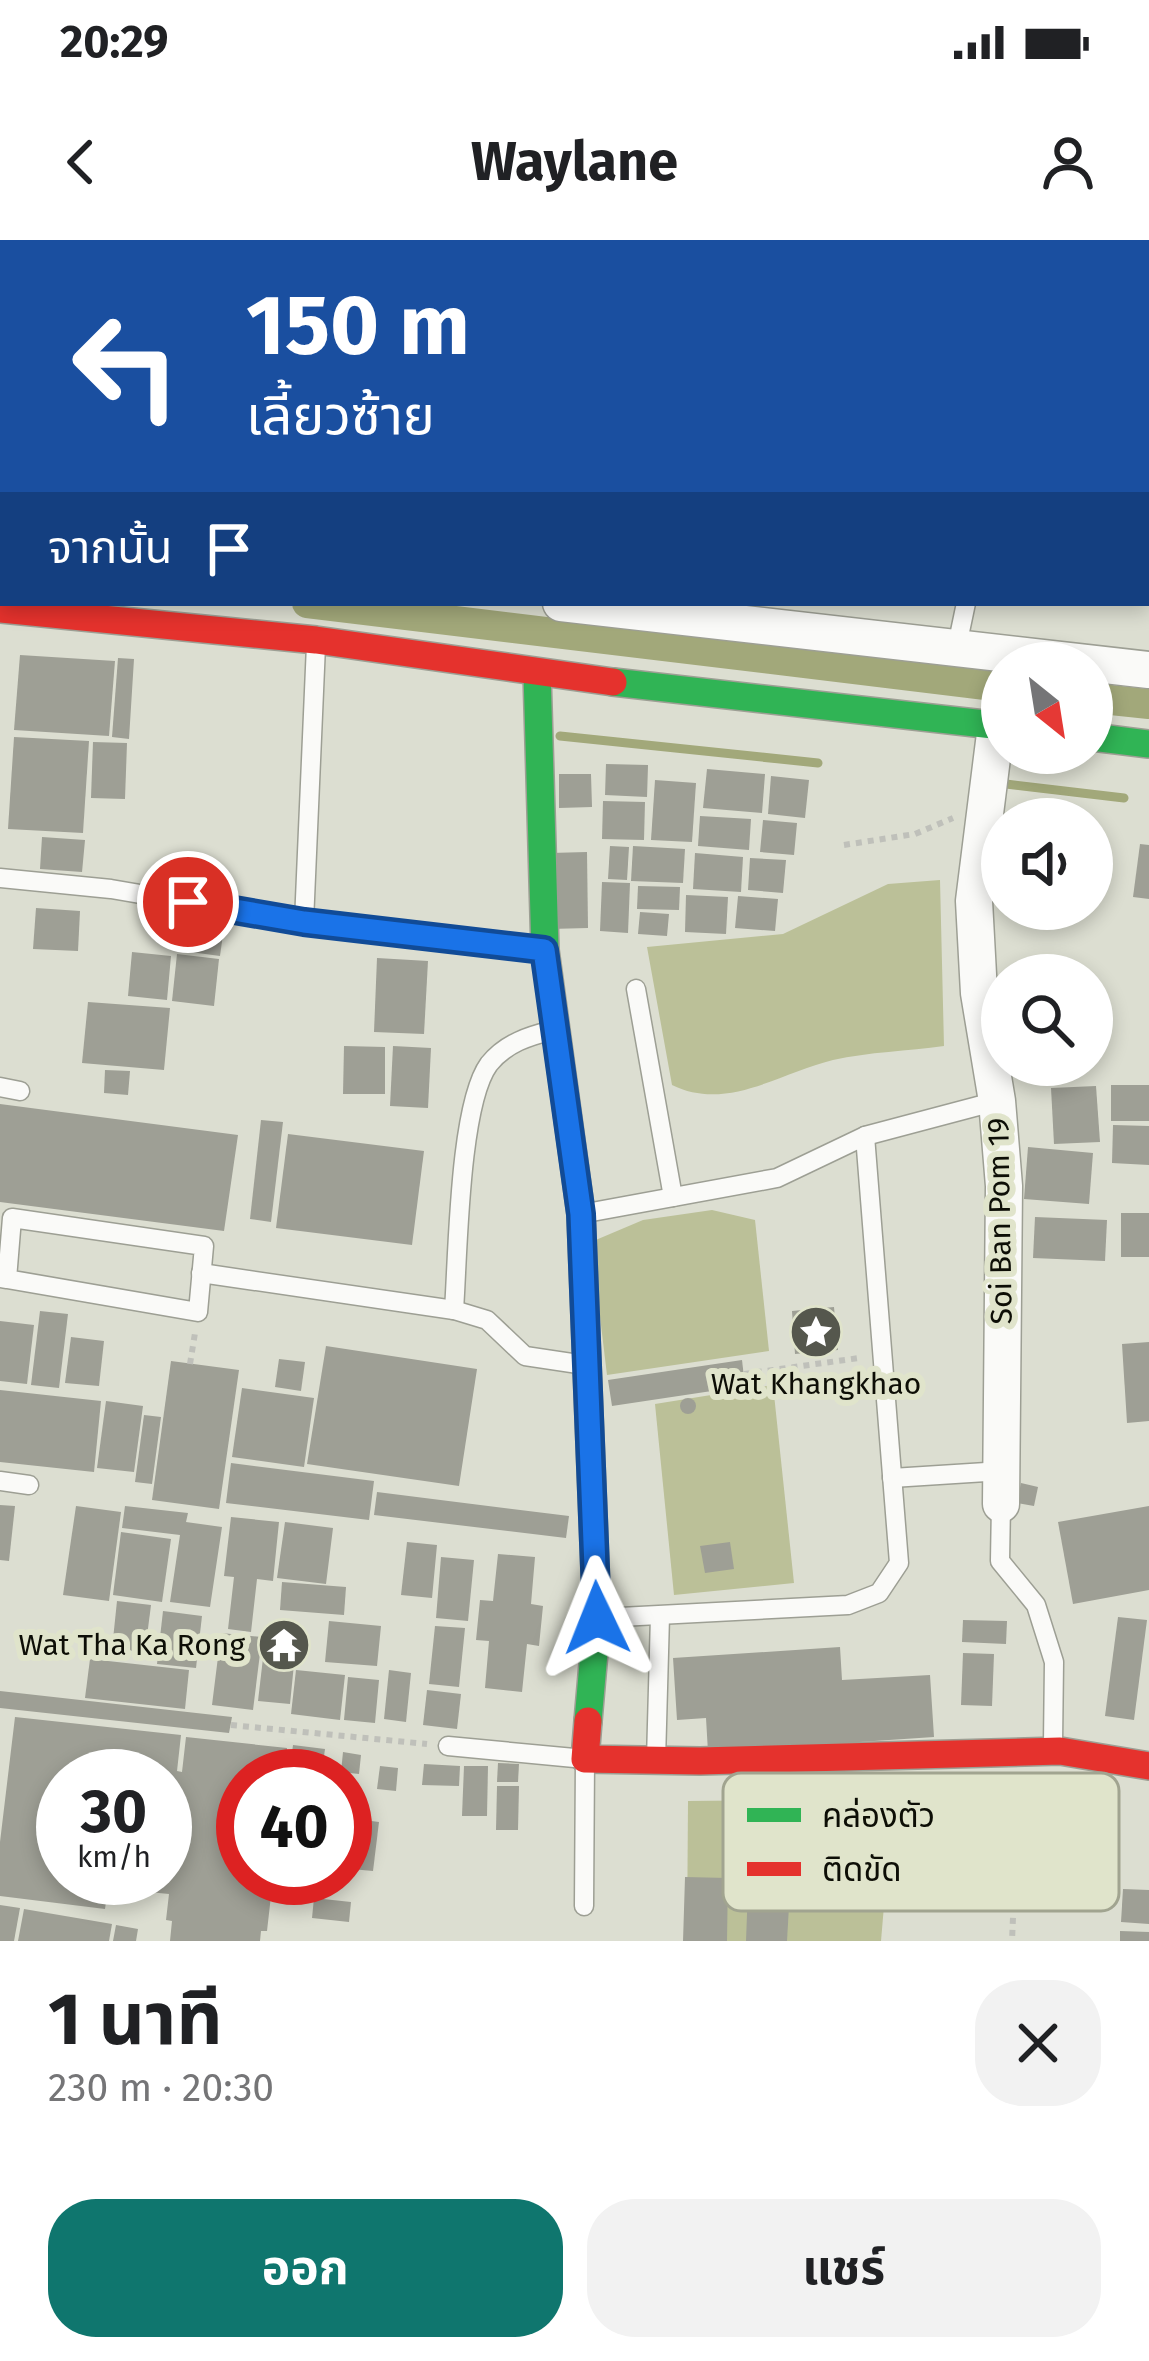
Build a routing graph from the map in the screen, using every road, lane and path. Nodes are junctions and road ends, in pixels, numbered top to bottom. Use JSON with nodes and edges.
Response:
{"nodes":[{"id":1,"x":623,"y":606,"type":"edge"},
{"id":2,"x":965,"y":606,"type":"edge"},
{"id":3,"x":0,"y":609,"type":"edge"},
{"id":4,"x":683,"y":609,"type":"edge"},
{"id":5,"x":775,"y":615,"type":"edge"},
{"id":6,"x":316,"y":640,"type":"junction"},
{"id":7,"x":957,"y":646,"type":"junction"},
{"id":8,"x":1149,"y":670,"type":"edge"},
{"id":9,"x":537,"y":673,"type":"junction"},
{"id":10,"x":981,"y":724,"type":"edge"},
{"id":11,"x":1113,"y":740,"type":"edge"},
{"id":12,"x":1149,"y":744,"type":"edge"},
{"id":13,"x":981,"y":807,"type":"edge"},
{"id":14,"x":981,"y":834,"type":"edge"},
{"id":15,"x":844,"y":844,"type":"dead end"},
{"id":16,"x":0,"y":878,"type":"edge"},
{"id":17,"x":304,"y":922,"type":"junction"},
{"id":18,"x":544,"y":950,"type":"junction"},
{"id":19,"x":636,"y":989,"type":"dead end"},
{"id":20,"x":558,"y":1029,"type":"junction"},
{"id":21,"x":997,"y":1101,"type":"junction"},
{"id":22,"x":865,"y":1136,"type":"junction"},
{"id":23,"x":673,"y":1197,"type":"junction"},
{"id":24,"x":581,"y":1214,"type":"junction"},
{"id":25,"x":201,"y":1273,"type":"junction"},
{"id":26,"x":4,"y":1279,"type":"edge"},
{"id":27,"x":454,"y":1310,"type":"junction"},
{"id":28,"x":882,"y":1354,"type":"junction"},
{"id":29,"x":585,"y":1365,"type":"junction"},
{"id":30,"x":744,"y":1374,"type":"dead end"},
{"id":31,"x":892,"y":1478,"type":"junction"},
{"id":32,"x":0,"y":1481,"type":"edge"},
{"id":33,"x":29,"y":1485,"type":"dead end"},
{"id":34,"x":1001,"y":1488,"type":"junction"},
{"id":35,"x":660,"y":1616,"type":"junction"},
{"id":36,"x":597,"y":1618,"type":"junction"},
{"id":37,"x":231,"y":1725,"type":"dead end"},
{"id":38,"x":448,"y":1746,"type":"joint"},
{"id":39,"x":1060,"y":1751,"type":"junction"},
{"id":40,"x":1009,"y":1753,"type":"junction"},
{"id":41,"x":585,"y":1759,"type":"junction"},
{"id":42,"x":656,"y":1760,"type":"junction"},
{"id":43,"x":1149,"y":1766,"type":"edge"},
{"id":44,"x":1010,"y":1773,"type":"edge"},
{"id":45,"x":584,"y":1906,"type":"dead end"},
{"id":46,"x":1013,"y":1911,"type":"edge"},
{"id":47,"x":1012,"y":1941,"type":"edge"}],
"edges":[{"from":1,"to":4,"type":"street"},
{"from":2,"to":7,"type":"lane"},
{"from":3,"to":6,"type":"street"},
{"from":4,"to":5,"type":"street"},
{"from":5,"to":7,"type":"street"},
{"from":6,"to":9,"type":"street"},
{"from":6,"to":17,"type":"lane"},
{"from":7,"to":8,"type":"street"},
{"from":9,"to":10,"type":"street"},
{"from":9,"to":18,"type":"street"},
{"from":11,"to":12,"type":"street"},
{"from":13,"to":15,"type":"path"},
{"from":14,"to":21,"type":"street","name":"Soi Ban Pom 19"},
{"from":16,"to":17,"type":"lane"},
{"from":17,"to":18,"type":"lane"},
{"from":18,"to":20,"type":"street"},
{"from":19,"to":23,"type":"lane"},
{"from":20,"to":24,"type":"street"},
{"from":20,"to":27,"type":"lane"},
{"from":21,"to":22,"type":"lane"},
{"from":21,"to":34,"type":"street","name":"Soi Ban Pom 19"},
{"from":22,"to":23,"type":"lane"},
{"from":22,"to":28,"type":"lane"},
{"from":23,"to":24,"type":"lane"},
{"from":24,"to":29,"type":"street"},
{"from":25,"to":26,"type":"lane"},
{"from":25,"to":26,"type":"lane"},
{"from":25,"to":27,"type":"lane"},
{"from":27,"to":29,"type":"lane"},
{"from":28,"to":30,"type":"path"},
{"from":28,"to":31,"type":"lane"},
{"from":29,"to":36,"type":"street"},
{"from":31,"to":34,"type":"lane"},
{"from":31,"to":35,"type":"lane"},
{"from":32,"to":33,"type":"lane"},
{"from":34,"to":39,"type":"lane"},
{"from":35,"to":36,"type":"lane"},
{"from":35,"to":42,"type":"lane"},
{"from":36,"to":41,"type":"street"},
{"from":37,"to":38,"type":"path"},
{"from":38,"to":41,"type":"lane"},
{"from":39,"to":40,"type":"street"},
{"from":39,"to":43,"type":"street"},
{"from":40,"to":42,"type":"street"},
{"from":40,"to":44,"type":"path"},
{"from":41,"to":42,"type":"street"},
{"from":41,"to":45,"type":"lane"},
{"from":46,"to":47,"type":"path"}]}
